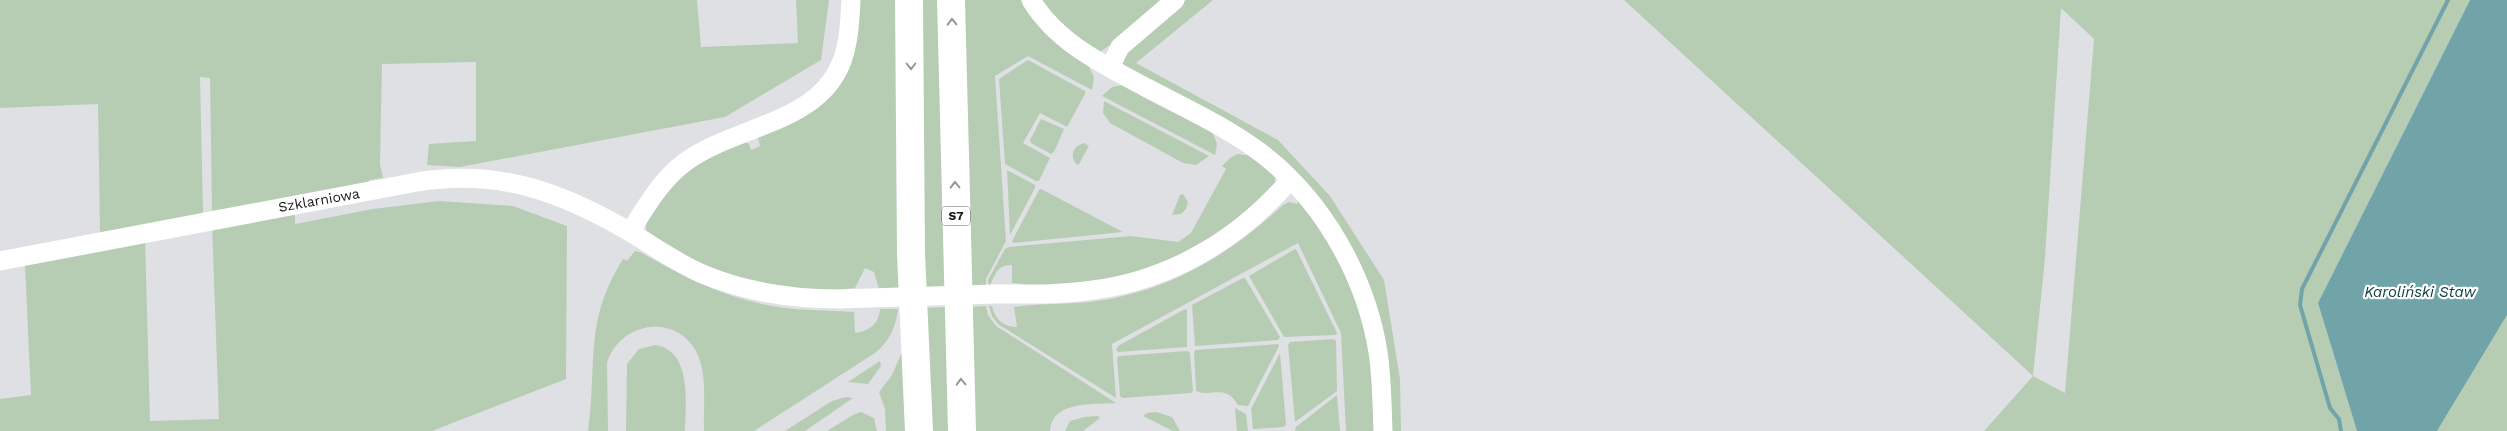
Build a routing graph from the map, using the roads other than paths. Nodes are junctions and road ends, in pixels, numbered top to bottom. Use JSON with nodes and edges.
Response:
{"nodes":[{"id":1,"x":851,"y":0,"type":"edge"},
{"id":2,"x":909,"y":0,"type":"edge"},
{"id":3,"x":951,"y":0,"type":"edge"},
{"id":4,"x":1031,"y":0,"type":"edge"},
{"id":5,"x":1176,"y":0,"type":"edge"},
{"id":6,"x":1110,"y":68,"type":"junction"},
{"id":7,"x":1290,"y":180,"type":"junction"},
{"id":8,"x":630,"y":232,"type":"junction"},
{"id":9,"x":911,"y":254,"type":"junction"},
{"id":10,"x":0,"y":261,"type":"edge"},
{"id":11,"x":898,"y":343,"type":"dead end"},
{"id":12,"x":919,"y":431,"type":"edge"},
{"id":13,"x":962,"y":431,"type":"edge"},
{"id":14,"x":1383,"y":431,"type":"edge"}],
"edges":[{"from":1,"to":8,"type":"street"},
{"from":2,"to":9,"type":"highway","one_way":true},
{"from":13,"to":3,"type":"highway","number":"S7","one_way":true},
{"from":4,"to":6,"type":"street"},
{"from":5,"to":6,"type":"street"},
{"from":6,"to":7,"type":"street"},
{"from":7,"to":8,"type":"street","name":"Szklarniowa"},
{"from":7,"to":14,"type":"street"},
{"from":8,"to":10,"type":"street","name":"Szklarniowa"},
{"from":9,"to":11,"type":"highway"},
{"from":9,"to":12,"type":"highway"}]}
